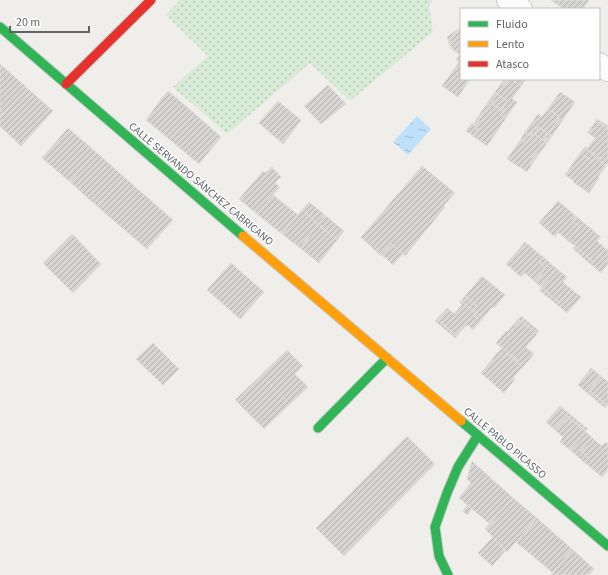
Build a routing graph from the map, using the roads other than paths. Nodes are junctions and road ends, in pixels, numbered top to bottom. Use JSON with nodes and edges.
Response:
{"nodes":[{"id":1,"x":151,"y":0,"type":"edge"},
{"id":2,"x":508,"y":0,"type":"edge"},
{"id":3,"x":520,"y":8,"type":"edge"},
{"id":4,"x":0,"y":27,"type":"edge"},
{"id":5,"x":66,"y":84,"type":"junction"},
{"id":6,"x":387,"y":358,"type":"junction"},
{"id":7,"x":318,"y":428,"type":"dead end"},
{"id":8,"x":478,"y":435,"type":"junction"},
{"id":9,"x":608,"y":546,"type":"edge"},
{"id":10,"x":448,"y":575,"type":"edge"}],
"edges":[{"from":1,"to":5,"type":"street"},
{"from":2,"to":3,"type":"street"},
{"from":4,"to":5,"type":"street","name":"CALLE SERVANDO SÁNCHEZ CABRICANO"},
{"from":5,"to":6,"type":"street","name":"CALLE SERVANDO SÁNCHEZ CABRICANO"},
{"from":6,"to":7,"type":"street"},
{"from":6,"to":8,"type":"street","name":"CALLE PABLO PICASSO"},
{"from":8,"to":9,"type":"street","name":"CALLE PABLO PICASSO"},
{"from":8,"to":10,"type":"street"}]}
